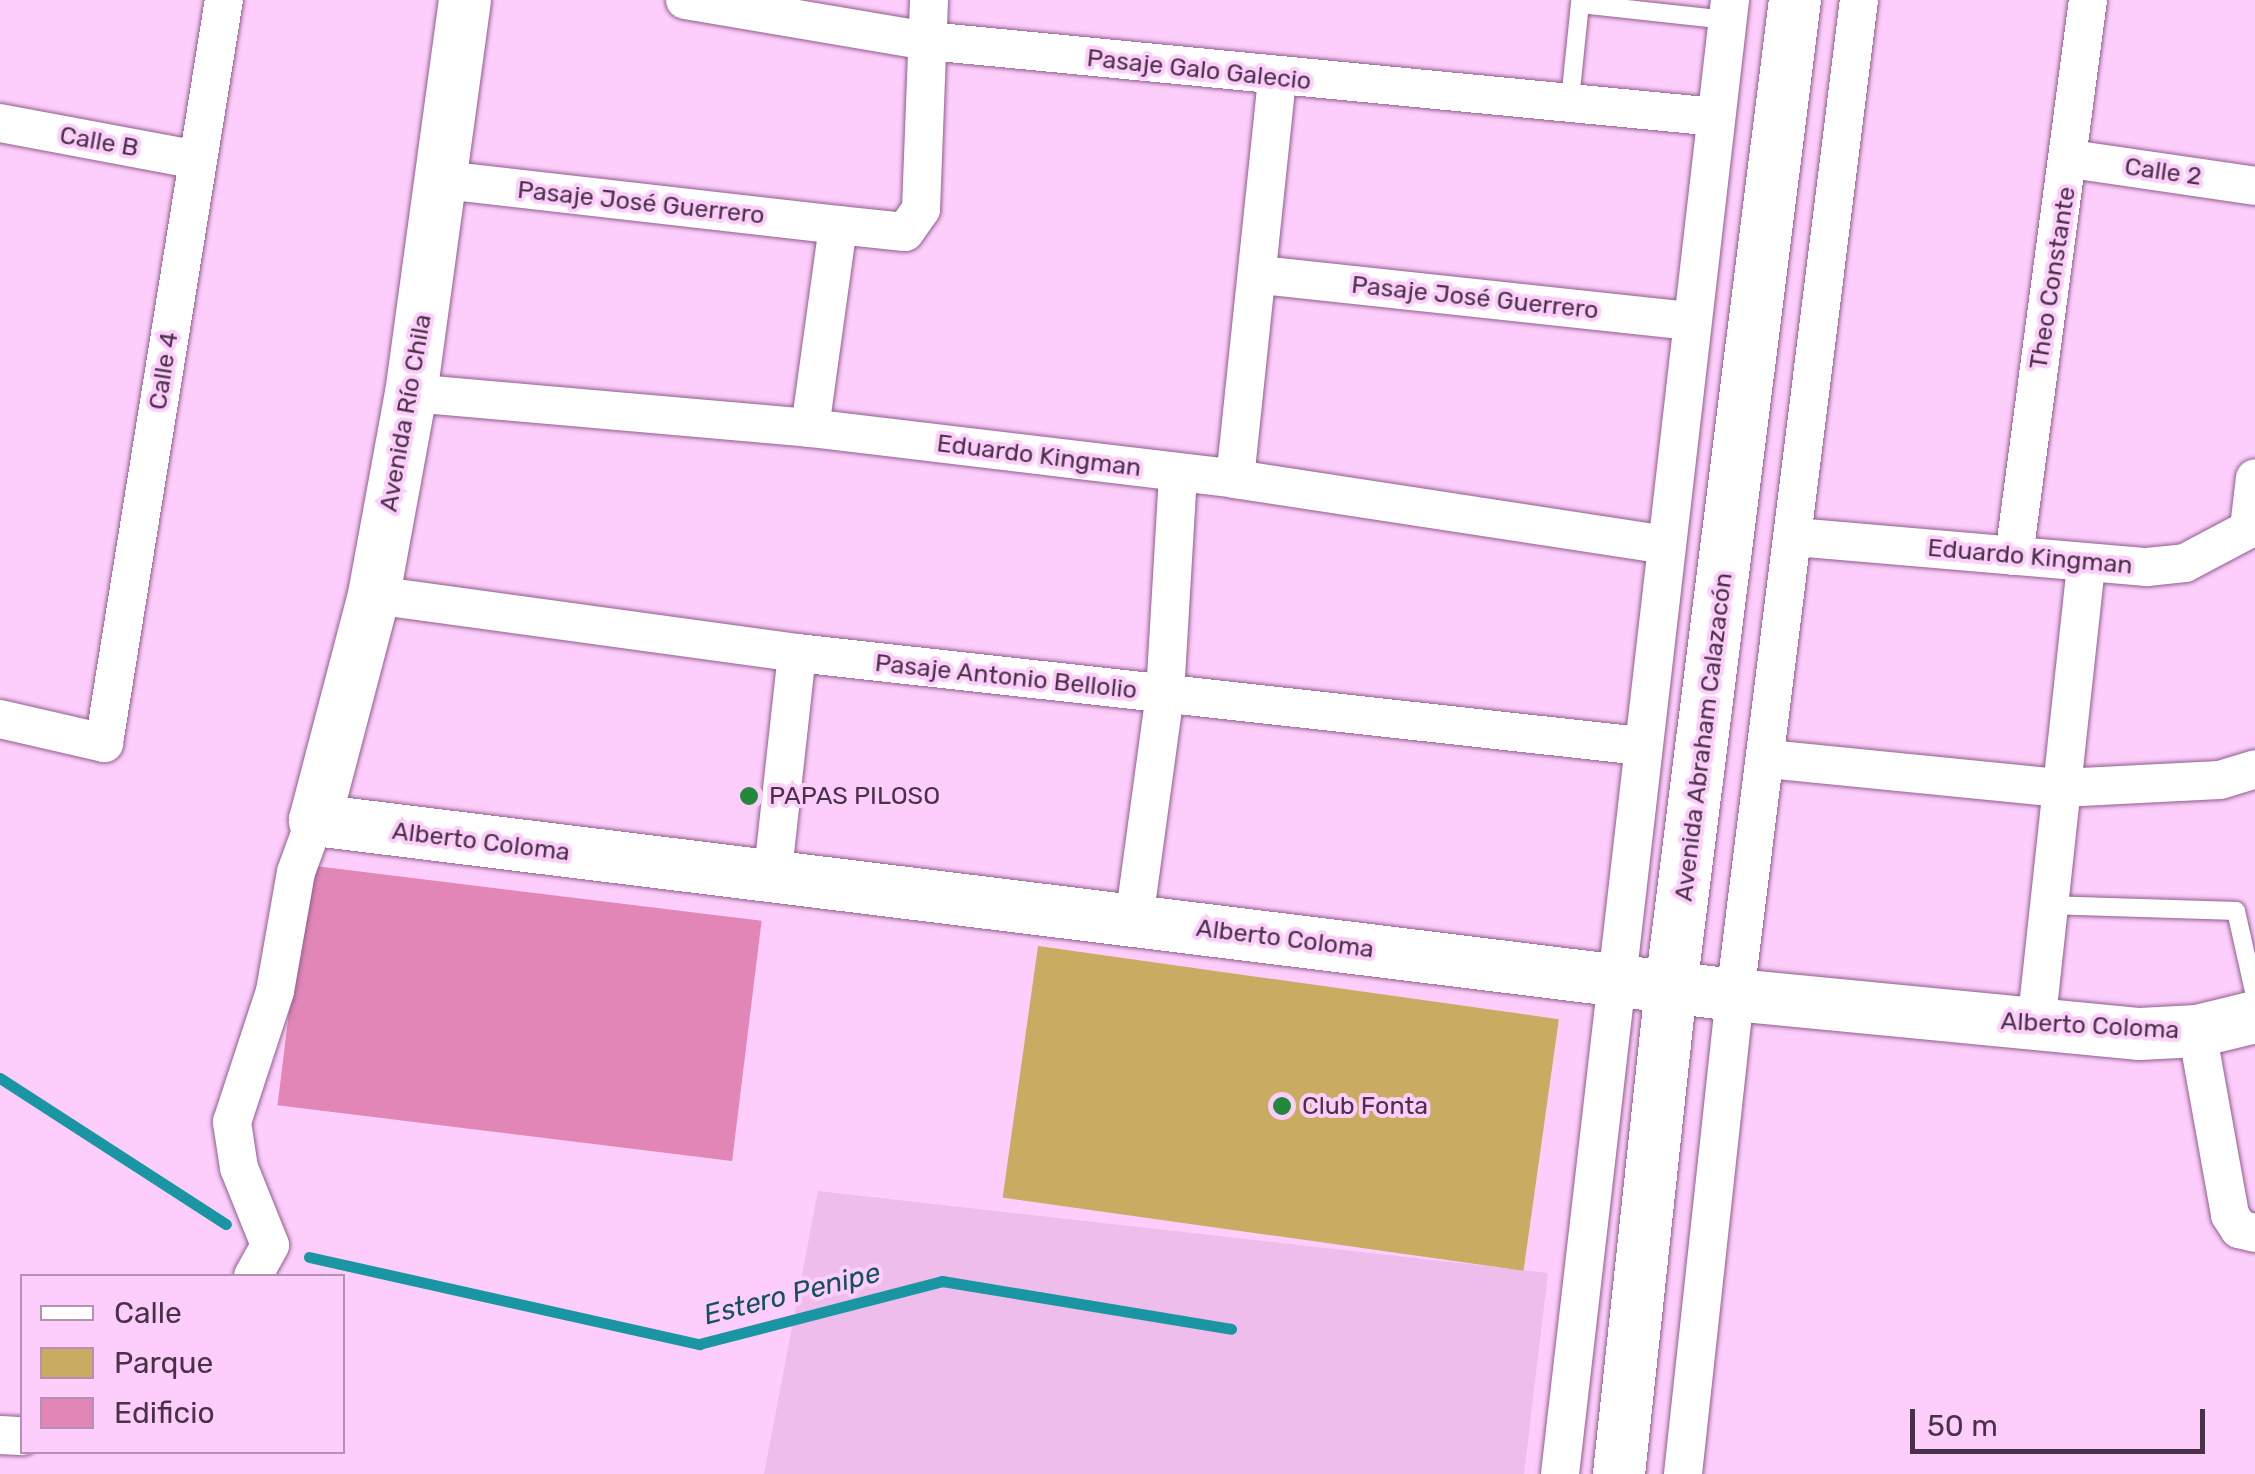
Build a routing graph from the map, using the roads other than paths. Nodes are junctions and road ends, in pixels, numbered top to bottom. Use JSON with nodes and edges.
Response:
{"nodes":[{"id":1,"x":224,"y":0,"type":"edge"},
{"id":2,"x":465,"y":0,"type":"edge"},
{"id":3,"x":684,"y":0,"type":"edge"},
{"id":4,"x":929,"y":0,"type":"edge"},
{"id":5,"x":1795,"y":0,"type":"edge"},
{"id":6,"x":1859,"y":0,"type":"edge"},
{"id":7,"x":2088,"y":0,"type":"edge"},
{"id":8,"x":1729,"y":10,"type":"edge"},
{"id":9,"x":928,"y":41,"type":"junction"},
{"id":10,"x":1277,"y":79,"type":"junction"},
{"id":11,"x":1570,"y":100,"type":"junction"},
{"id":12,"x":1716,"y":116,"type":"junction"},
{"id":13,"x":0,"y":124,"type":"edge"},
{"id":14,"x":2071,"y":159,"type":"junction"},
{"id":15,"x":198,"y":160,"type":"junction"},
{"id":16,"x":444,"y":180,"type":"junction"},
{"id":17,"x":2255,"y":186,"type":"edge"},
{"id":18,"x":838,"y":224,"type":"junction"},
{"id":19,"x":1260,"y":275,"type":"junction"},
{"id":20,"x":1691,"y":322,"type":"junction"},
{"id":21,"x":411,"y":393,"type":"junction"},
{"id":22,"x":810,"y":428,"type":"junction"},
{"id":23,"x":1178,"y":472,"type":"junction"},
{"id":24,"x":2255,"y":478,"type":"edge"},
{"id":25,"x":1235,"y":479,"type":"junction"},
{"id":26,"x":2252,"y":527,"type":"edge"},
{"id":27,"x":1796,"y":537,"type":"junction"},
{"id":28,"x":1664,"y":545,"type":"junction"},
{"id":29,"x":2014,"y":556,"type":"junction"},
{"id":30,"x":2086,"y":563,"type":"junction"},
{"id":31,"x":374,"y":595,"type":"junction"},
{"id":32,"x":798,"y":653,"type":"junction"},
{"id":33,"x":1165,"y":694,"type":"junction"},
{"id":34,"x":0,"y":718,"type":"edge"},
{"id":35,"x":1641,"y":746,"type":"junction"},
{"id":36,"x":1768,"y":759,"type":"junction"},
{"id":37,"x":2255,"y":769,"type":"edge"},
{"id":38,"x":2061,"y":788,"type":"junction"},
{"id":39,"x":315,"y":820,"type":"junction"},
{"id":40,"x":772,"y":880,"type":"junction"},
{"id":41,"x":2046,"y":905,"type":"junction"},
{"id":42,"x":1134,"y":920,"type":"junction"},
{"id":43,"x":1616,"y":981,"type":"junction"},
{"id":44,"x":1671,"y":987,"type":"junction"},
{"id":45,"x":1735,"y":995,"type":"junction"},
{"id":46,"x":2255,"y":996,"type":"edge"},
{"id":47,"x":2255,"y":1018,"type":"edge"},
{"id":48,"x":2036,"y":1026,"type":"junction"},
{"id":49,"x":2197,"y":1032,"type":"junction"},
{"id":50,"x":2255,"y":1232,"type":"edge"},
{"id":51,"x":255,"y":1274,"type":"edge"},
{"id":52,"x":1560,"y":1474,"type":"edge"},
{"id":53,"x":1619,"y":1474,"type":"edge"},
{"id":54,"x":1684,"y":1474,"type":"edge"}],
"edges":[{"from":1,"to":15,"type":"street","name":"Calle 4"},
{"from":2,"to":16,"type":"street","name":"Avenida Río Chila"},
{"from":3,"to":9,"type":"street","name":"Pasaje Galo Galecio"},
{"from":4,"to":9,"type":"street"},
{"from":5,"to":44,"type":"street","name":"Avenida Abraham Calazacón"},
{"from":6,"to":27,"type":"street"},
{"from":7,"to":14,"type":"street","name":"Theo Constante"},
{"from":8,"to":11,"type":"lane"},
{"from":8,"to":12,"type":"street"},
{"from":9,"to":10,"type":"street","name":"Pasaje Galo Galecio"},
{"from":9,"to":18,"type":"street","name":"Pasaje José Guerrero"},
{"from":10,"to":11,"type":"street","name":"Pasaje Galo Galecio"},
{"from":10,"to":19,"type":"street"},
{"from":11,"to":12,"type":"street","name":"Pasaje Galo Galecio"},
{"from":12,"to":20,"type":"street"},
{"from":13,"to":15,"type":"street","name":"Calle B"},
{"from":14,"to":17,"type":"street","name":"Calle 2"},
{"from":14,"to":29,"type":"street","name":"Theo Constante"},
{"from":15,"to":34,"type":"street","name":"Calle 4"},
{"from":16,"to":18,"type":"street","name":"Pasaje José Guerrero"},
{"from":16,"to":21,"type":"street","name":"Avenida Río Chila"},
{"from":18,"to":22,"type":"street"},
{"from":19,"to":20,"type":"street","name":"Pasaje José Guerrero"},
{"from":19,"to":25,"type":"street"},
{"from":20,"to":28,"type":"street"},
{"from":21,"to":22,"type":"street","name":"Eduardo Kingman"},
{"from":21,"to":31,"type":"street","name":"Avenida Río Chila"},
{"from":22,"to":23,"type":"street","name":"Eduardo Kingman"},
{"from":23,"to":25,"type":"street","name":"Eduardo Kingman"},
{"from":23,"to":33,"type":"street"},
{"from":24,"to":26,"type":"street"},
{"from":25,"to":28,"type":"street","name":"Eduardo Kingman"},
{"from":26,"to":30,"type":"street","name":"Eduardo Kingman"},
{"from":27,"to":29,"type":"street","name":"Eduardo Kingman"},
{"from":27,"to":36,"type":"street"},
{"from":28,"to":35,"type":"street"},
{"from":29,"to":30,"type":"street","name":"Eduardo Kingman"},
{"from":30,"to":38,"type":"street"},
{"from":31,"to":32,"type":"street","name":"Pasaje Antonio Bellolio"},
{"from":31,"to":39,"type":"street","name":"Avenida Río Chila"},
{"from":32,"to":33,"type":"street","name":"Pasaje Antonio Bellolio"},
{"from":32,"to":40,"type":"street"},
{"from":33,"to":35,"type":"street","name":"Pasaje Antonio Bellolio"},
{"from":33,"to":42,"type":"street"},
{"from":35,"to":43,"type":"street"},
{"from":36,"to":38,"type":"street"},
{"from":36,"to":45,"type":"street"},
{"from":37,"to":38,"type":"street"},
{"from":38,"to":41,"type":"street"},
{"from":39,"to":40,"type":"street","name":"Alberto Coloma"},
{"from":39,"to":51,"type":"street"},
{"from":40,"to":42,"type":"street","name":"Alberto Coloma"},
{"from":41,"to":46,"type":"lane"},
{"from":41,"to":48,"type":"street"},
{"from":42,"to":43,"type":"street","name":"Alberto Coloma"},
{"from":43,"to":44,"type":"street","name":"Alberto Coloma"},
{"from":43,"to":52,"type":"street"},
{"from":44,"to":45,"type":"street","name":"Alberto Coloma"},
{"from":44,"to":53,"type":"street","name":"Avenida Abraham Calazacón"},
{"from":45,"to":48,"type":"street","name":"Alberto Coloma"},
{"from":45,"to":54,"type":"street"},
{"from":47,"to":49,"type":"street","name":"Alberto Coloma"},
{"from":48,"to":49,"type":"street","name":"Alberto Coloma"},
{"from":49,"to":50,"type":"street"}]}
